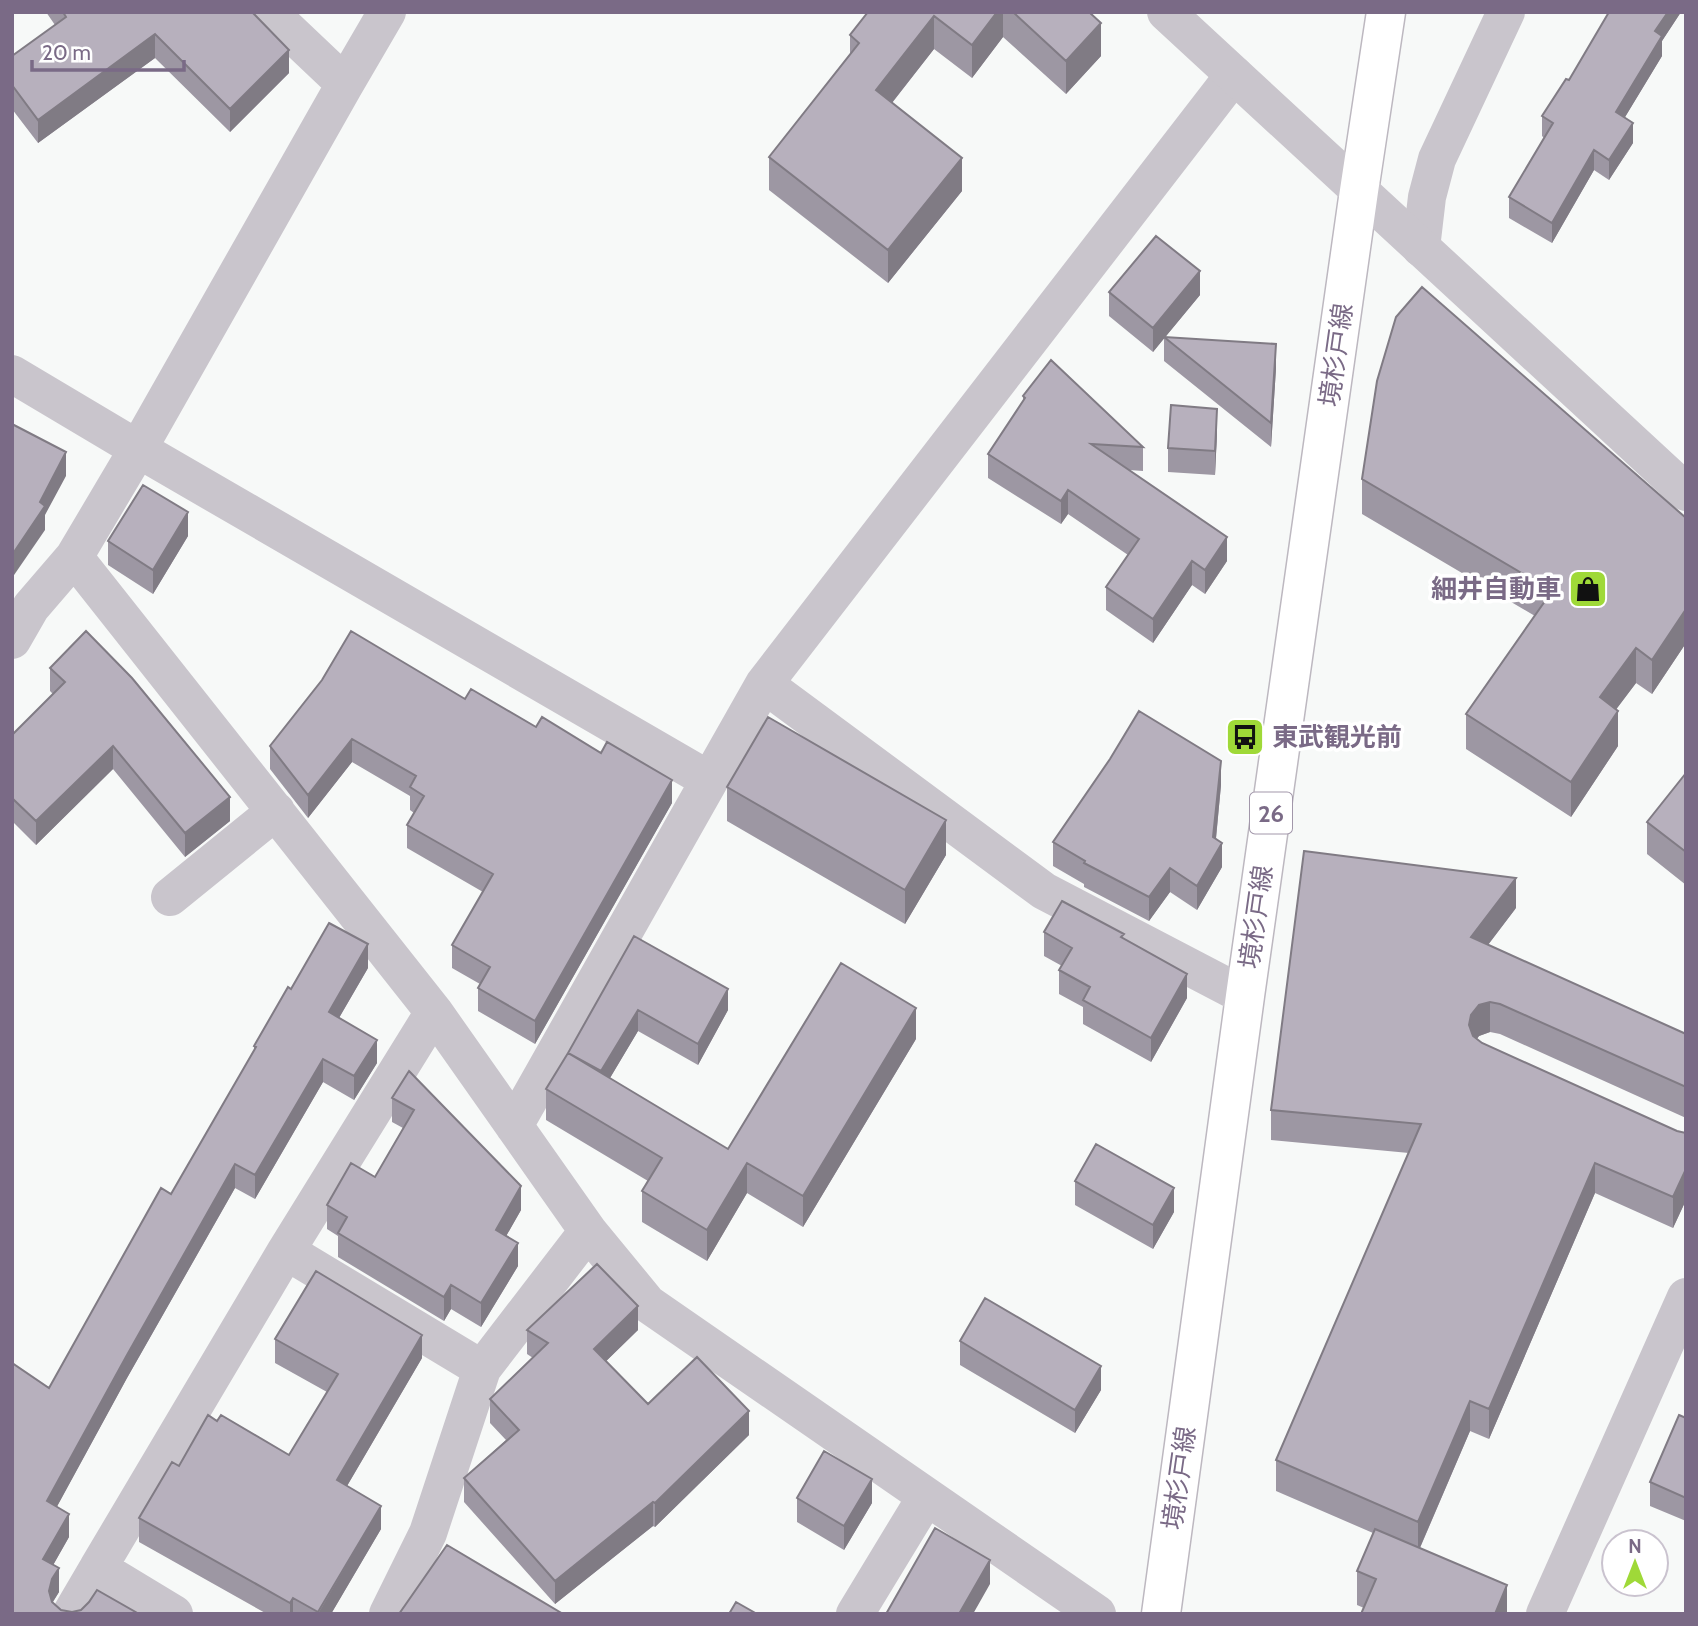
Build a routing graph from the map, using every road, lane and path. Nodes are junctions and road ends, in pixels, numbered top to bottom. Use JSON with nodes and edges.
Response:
{"nodes":[{"id":1,"x":269,"y":12,"type":"edge"},
{"id":2,"x":387,"y":12,"type":"edge"},
{"id":3,"x":1166,"y":12,"type":"edge"},
{"id":4,"x":1386,"y":12,"type":"edge"},
{"id":5,"x":1506,"y":12,"type":"edge"},
{"id":6,"x":1234,"y":75,"type":"junction"},
{"id":7,"x":345,"y":84,"type":"junction"},
{"id":8,"x":1359,"y":191,"type":"junction"},
{"id":9,"x":1421,"y":248,"type":"junction"},
{"id":10,"x":15,"y":382,"type":"edge"},
{"id":11,"x":138,"y":449,"type":"junction"},
{"id":12,"x":1686,"y":492,"type":"edge"},
{"id":13,"x":74,"y":556,"type":"junction"},
{"id":14,"x":12,"y":640,"type":"edge"},
{"id":15,"x":764,"y":684,"type":"junction"},
{"id":16,"x":709,"y":780,"type":"junction"},
{"id":17,"x":276,"y":811,"type":"junction"},
{"id":18,"x":170,"y":897,"type":"dead end"},
{"id":19,"x":1245,"y":996,"type":"junction"},
{"id":20,"x":434,"y":1012,"type":"junction"},
{"id":21,"x":514,"y":1126,"type":"junction"},
{"id":22,"x":588,"y":1231,"type":"junction"},
{"id":23,"x":286,"y":1251,"type":"junction"},
{"id":24,"x":1686,"y":1297,"type":"edge"},
{"id":25,"x":482,"y":1369,"type":"junction"},
{"id":26,"x":926,"y":1497,"type":"junction"},
{"id":27,"x":98,"y":1568,"type":"junction"},
{"id":28,"x":71,"y":1614,"type":"edge"},
{"id":29,"x":174,"y":1614,"type":"edge"},
{"id":30,"x":388,"y":1614,"type":"edge"},
{"id":31,"x":855,"y":1614,"type":"edge"},
{"id":32,"x":1097,"y":1614,"type":"edge"},
{"id":33,"x":1161,"y":1614,"type":"edge"},
{"id":34,"x":1545,"y":1614,"type":"edge"}],
"edges":[{"from":1,"to":7,"type":"street"},
{"from":2,"to":7,"type":"street"},
{"from":3,"to":6,"type":"street"},
{"from":4,"to":8,"type":"main road","name":"境杉戸線","number":"26"},
{"from":5,"to":9,"type":"street"},
{"from":6,"to":8,"type":"street"},
{"from":6,"to":15,"type":"street"},
{"from":7,"to":11,"type":"street"},
{"from":8,"to":9,"type":"street"},
{"from":8,"to":19,"type":"main road","name":"境杉戸線","number":"26"},
{"from":9,"to":12,"type":"street"},
{"from":10,"to":11,"type":"street"},
{"from":11,"to":13,"type":"street"},
{"from":11,"to":16,"type":"street"},
{"from":13,"to":14,"type":"street"},
{"from":13,"to":17,"type":"street"},
{"from":15,"to":16,"type":"street"},
{"from":15,"to":19,"type":"street"},
{"from":16,"to":21,"type":"street"},
{"from":17,"to":18,"type":"street"},
{"from":17,"to":20,"type":"street"},
{"from":19,"to":33,"type":"main road","name":"境杉戸線","number":"26"},
{"from":20,"to":21,"type":"street"},
{"from":20,"to":23,"type":"street"},
{"from":21,"to":22,"type":"street"},
{"from":22,"to":25,"type":"street"},
{"from":22,"to":26,"type":"street"},
{"from":23,"to":25,"type":"street"},
{"from":23,"to":27,"type":"street"},
{"from":24,"to":34,"type":"street"},
{"from":25,"to":30,"type":"street"},
{"from":26,"to":31,"type":"street"},
{"from":26,"to":32,"type":"street"},
{"from":27,"to":28,"type":"street"},
{"from":27,"to":29,"type":"street"}]}
